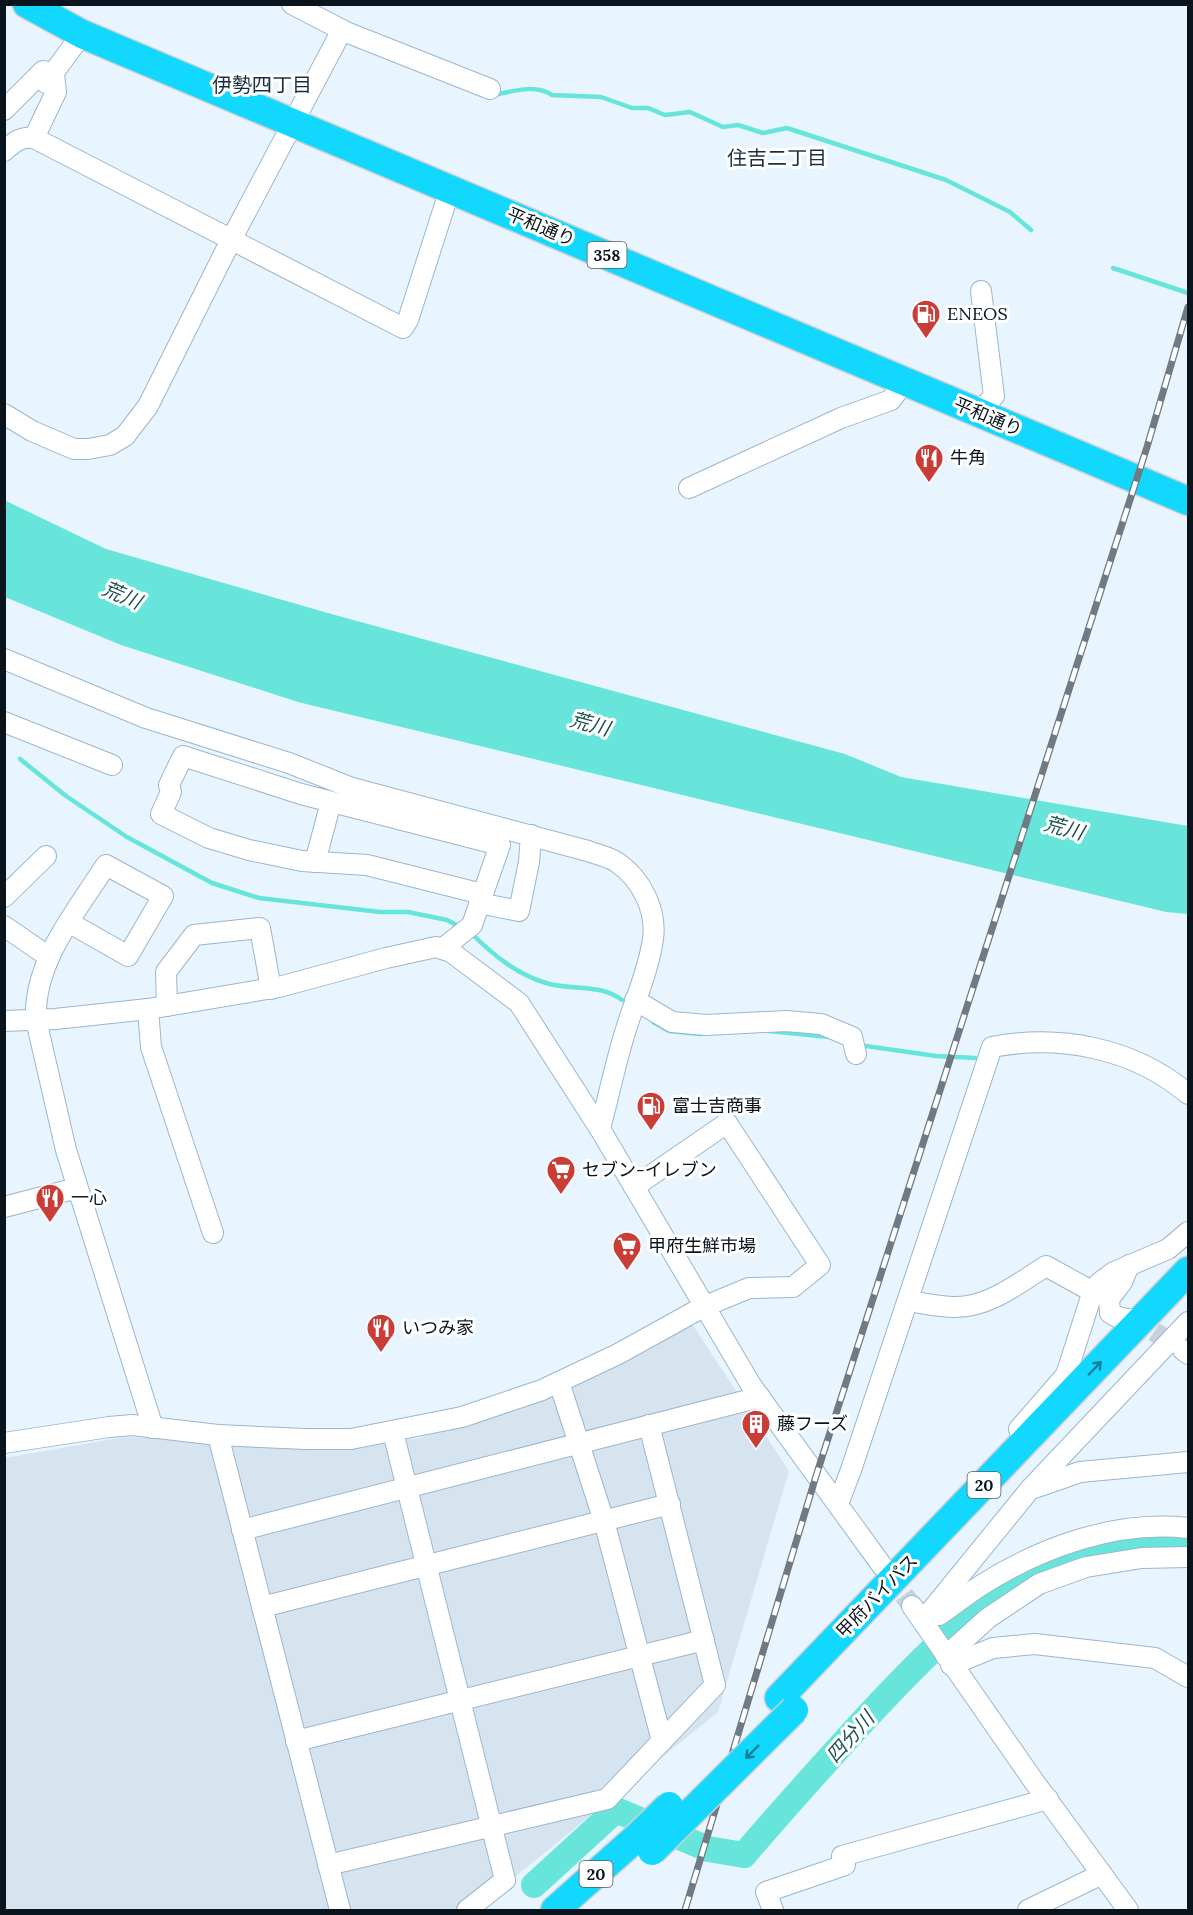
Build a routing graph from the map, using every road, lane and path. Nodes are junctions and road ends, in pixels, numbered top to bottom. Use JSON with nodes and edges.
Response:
{"nodes":[{"id":1,"x":27,"y":4,"type":"edge"},
{"id":2,"x":292,"y":4,"type":"edge"},
{"id":3,"x":342,"y":30,"type":"junction"},
{"id":4,"x":82,"y":34,"type":"junction"},
{"id":5,"x":54,"y":74,"type":"junction"},
{"id":6,"x":490,"y":89,"type":"dead end"},
{"id":7,"x":4,"y":110,"type":"edge"},
{"id":8,"x":294,"y":123,"type":"junction"},
{"id":9,"x":4,"y":126,"type":"edge"},
{"id":10,"x":34,"y":138,"type":"junction"},
{"id":11,"x":4,"y":151,"type":"edge"},
{"id":12,"x":450,"y":189,"type":"junction"},
{"id":13,"x":231,"y":240,"type":"junction"},
{"id":14,"x":981,"y":291,"type":"dead end"},
{"id":15,"x":904,"y":382,"type":"junction"},
{"id":16,"x":978,"y":413,"type":"junction"},
{"id":17,"x":4,"y":414,"type":"edge"},
{"id":18,"x":689,"y":488,"type":"dead end"},
{"id":19,"x":1188,"y":501,"type":"edge"},
{"id":20,"x":4,"y":659,"type":"edge"},
{"id":21,"x":4,"y":722,"type":"edge"},
{"id":22,"x":112,"y":765,"type":"dead end"},
{"id":23,"x":332,"y":802,"type":"junction"},
{"id":24,"x":531,"y":836,"type":"junction"},
{"id":25,"x":46,"y":856,"type":"dead end"},
{"id":26,"x":315,"y":862,"type":"junction"},
{"id":27,"x":4,"y":897,"type":"edge"},
{"id":28,"x":481,"y":898,"type":"junction"},
{"id":29,"x":70,"y":923,"type":"junction"},
{"id":30,"x":4,"y":926,"type":"edge"},
{"id":31,"x":442,"y":949,"type":"junction"},
{"id":32,"x":49,"y":957,"type":"junction"},
{"id":33,"x":272,"y":989,"type":"junction"},
{"id":34,"x":635,"y":1000,"type":"junction"},
{"id":35,"x":157,"y":1007,"type":"junction"},
{"id":36,"x":36,"y":1020,"type":"junction"},
{"id":37,"x":4,"y":1021,"type":"edge"},
{"id":38,"x":856,"y":1054,"type":"dead end"},
{"id":39,"x":1188,"y":1094,"type":"edge"},
{"id":40,"x":600,"y":1129,"type":"junction"},
{"id":41,"x":634,"y":1186,"type":"junction"},
{"id":42,"x":77,"y":1188,"type":"junction"},
{"id":43,"x":4,"y":1207,"type":"edge"},
{"id":44,"x":1188,"y":1232,"type":"edge"},
{"id":45,"x":213,"y":1233,"type":"dead end"},
{"id":46,"x":1129,"y":1265,"type":"junction"},
{"id":47,"x":1188,"y":1271,"type":"edge"},
{"id":48,"x":1086,"y":1288,"type":"dead end"},
{"id":49,"x":1188,"y":1299,"type":"edge"},
{"id":50,"x":908,"y":1300,"type":"junction"},
{"id":51,"x":703,"y":1307,"type":"junction"},
{"id":52,"x":1142,"y":1319,"type":"junction"},
{"id":53,"x":1188,"y":1322,"type":"edge"},
{"id":54,"x":559,"y":1382,"type":"junction"},
{"id":55,"x":760,"y":1397,"type":"junction"},
{"id":56,"x":649,"y":1425,"type":"junction"},
{"id":57,"x":153,"y":1428,"type":"junction"},
{"id":58,"x":393,"y":1432,"type":"junction"},
{"id":59,"x":218,"y":1435,"type":"junction"},
{"id":60,"x":4,"y":1443,"type":"edge"},
{"id":61,"x":578,"y":1443,"type":"junction"},
{"id":62,"x":1188,"y":1462,"type":"edge"},
{"id":63,"x":989,"y":1480,"type":"junction"},
{"id":64,"x":407,"y":1488,"type":"junction"},
{"id":65,"x":1031,"y":1488,"type":"junction"},
{"id":66,"x":670,"y":1504,"type":"junction"},
{"id":67,"x":838,"y":1504,"type":"junction"},
{"id":68,"x":604,"y":1521,"type":"junction"},
{"id":69,"x":1188,"y":1528,"type":"edge"},
{"id":70,"x":242,"y":1530,"type":"junction"},
{"id":71,"x":1188,"y":1557,"type":"edge"},
{"id":72,"x":427,"y":1566,"type":"junction"},
{"id":73,"x":883,"y":1567,"type":"tunnel mouth"},
{"id":74,"x":262,"y":1607,"type":"junction"},
{"id":75,"x":923,"y":1616,"type":"junction"},
{"id":76,"x":704,"y":1640,"type":"junction"},
{"id":77,"x":640,"y":1655,"type":"junction"},
{"id":78,"x":949,"y":1660,"type":"junction"},
{"id":79,"x":1188,"y":1677,"type":"edge"},
{"id":80,"x":460,"y":1700,"type":"junction"},
{"id":81,"x":786,"y":1704,"type":"junction"},
{"id":82,"x":296,"y":1741,"type":"junction"},
{"id":83,"x":662,"y":1741,"type":"junction"},
{"id":84,"x":1048,"y":1799,"type":"junction"},
{"id":85,"x":492,"y":1827,"type":"junction"},
{"id":86,"x":644,"y":1845,"type":"junction"},
{"id":87,"x":328,"y":1865,"type":"junction"},
{"id":88,"x":1102,"y":1874,"type":"junction"},
{"id":89,"x":340,"y":1911,"type":"edge"},
{"id":90,"x":467,"y":1911,"type":"edge"},
{"id":91,"x":555,"y":1911,"type":"edge"},
{"id":92,"x":584,"y":1911,"type":"edge"},
{"id":93,"x":773,"y":1911,"type":"edge"},
{"id":94,"x":1028,"y":1911,"type":"edge"},
{"id":95,"x":1128,"y":1911,"type":"edge"}],
"edges":[{"from":1,"to":4,"type":"highway","name":"平和通り","number":"358"},
{"from":2,"to":3,"type":"street"},
{"from":3,"to":6,"type":"street"},
{"from":3,"to":8,"type":"street"},
{"from":4,"to":5,"type":"street"},
{"from":4,"to":8,"type":"highway","name":"平和通り","number":"358"},
{"from":5,"to":7,"type":"street"},
{"from":5,"to":9,"type":"street"},
{"from":5,"to":10,"type":"street"},
{"from":8,"to":12,"type":"highway","name":"平和通り","number":"358"},
{"from":8,"to":13,"type":"street"},
{"from":10,"to":11,"type":"street"},
{"from":10,"to":13,"type":"street"},
{"from":12,"to":13,"type":"street"},
{"from":12,"to":15,"type":"highway","name":"平和通り","number":"358"},
{"from":13,"to":17,"type":"street"},
{"from":14,"to":16,"type":"street"},
{"from":15,"to":16,"type":"highway","name":"平和通り","number":"358"},
{"from":15,"to":18,"type":"street"},
{"from":16,"to":19,"type":"highway","name":"平和通り","number":"358"},
{"from":20,"to":24,"type":"street"},
{"from":21,"to":22,"type":"street"},
{"from":23,"to":26,"type":"street"},
{"from":23,"to":26,"type":"street"},
{"from":23,"to":28,"type":"street"},
{"from":24,"to":28,"type":"street"},
{"from":24,"to":34,"type":"street"},
{"from":25,"to":27,"type":"street"},
{"from":26,"to":28,"type":"street"},
{"from":28,"to":31,"type":"street"},
{"from":29,"to":29,"type":"street"},
{"from":29,"to":32,"type":"street"},
{"from":30,"to":32,"type":"street"},
{"from":31,"to":33,"type":"street"},
{"from":31,"to":40,"type":"street"},
{"from":32,"to":36,"type":"street"},
{"from":33,"to":35,"type":"street"},
{"from":33,"to":35,"type":"street"},
{"from":34,"to":38,"type":"street"},
{"from":34,"to":40,"type":"street"},
{"from":35,"to":36,"type":"street"},
{"from":35,"to":45,"type":"street"},
{"from":36,"to":37,"type":"street"},
{"from":36,"to":42,"type":"street"},
{"from":39,"to":50,"type":"street"},
{"from":40,"to":41,"type":"street"},
{"from":41,"to":51,"type":"street"},
{"from":41,"to":51,"type":"street"},
{"from":42,"to":43,"type":"street"},
{"from":42,"to":57,"type":"street"},
{"from":44,"to":46,"type":"street"},
{"from":46,"to":52,"type":"street"},
{"from":46,"to":63,"type":"street"},
{"from":47,"to":52,"type":"highway","name":"甲府バイパス","number":"20"},
{"from":48,"to":50,"type":"street"},
{"from":49,"to":81,"type":"highway","name":"甲府バイパス","number":"20"},
{"from":50,"to":67,"type":"street"},
{"from":51,"to":54,"type":"street"},
{"from":51,"to":55,"type":"street"},
{"from":63,"to":52,"type":"highway","name":"甲府バイパス","number":"20","one_way":true},
{"from":53,"to":65,"type":"street"},
{"from":54,"to":58,"type":"street"},
{"from":54,"to":61,"type":"street"},
{"from":55,"to":56,"type":"street"},
{"from":55,"to":67,"type":"street"},
{"from":56,"to":61,"type":"street"},
{"from":56,"to":66,"type":"street"},
{"from":57,"to":59,"type":"street"},
{"from":57,"to":60,"type":"street"},
{"from":58,"to":59,"type":"street"},
{"from":58,"to":64,"type":"street"},
{"from":59,"to":70,"type":"street"},
{"from":61,"to":64,"type":"street"},
{"from":61,"to":68,"type":"street"},
{"from":62,"to":65,"type":"street"},
{"from":63,"to":81,"type":"highway","name":"甲府バイパス","number":"20"},
{"from":64,"to":70,"type":"street"},
{"from":64,"to":72,"type":"street"},
{"from":65,"to":75,"type":"street"},
{"from":66,"to":68,"type":"street"},
{"from":66,"to":76,"type":"street"},
{"from":67,"to":73,"type":"street"},
{"from":68,"to":72,"type":"street"},
{"from":68,"to":77,"type":"street"},
{"from":69,"to":75,"type":"street"},
{"from":70,"to":74,"type":"street"},
{"from":71,"to":78,"type":"street"},
{"from":72,"to":74,"type":"street"},
{"from":72,"to":80,"type":"street"},
{"from":74,"to":82,"type":"street"},
{"from":75,"to":78,"type":"street"},
{"from":76,"to":77,"type":"street"},
{"from":76,"to":83,"type":"street"},
{"from":77,"to":80,"type":"street"},
{"from":77,"to":83,"type":"street"},
{"from":78,"to":79,"type":"street"},
{"from":78,"to":84,"type":"street"},
{"from":80,"to":82,"type":"street"},
{"from":80,"to":85,"type":"street"},
{"from":81,"to":86,"type":"highway","name":"甲府バイパス","number":"20","bridge":true},
{"from":82,"to":87,"type":"street"},
{"from":83,"to":85,"type":"street"},
{"from":84,"to":88,"type":"street"},
{"from":84,"to":93,"type":"street"},
{"from":85,"to":87,"type":"street"},
{"from":85,"to":90,"type":"street"},
{"from":86,"to":91,"type":"highway","name":"甲府バイパス","number":"20"},
{"from":86,"to":92,"type":"highway","name":"甲府バイパス","number":"20"},
{"from":87,"to":89,"type":"street"},
{"from":88,"to":94,"type":"street"},
{"from":88,"to":95,"type":"street"}]}
